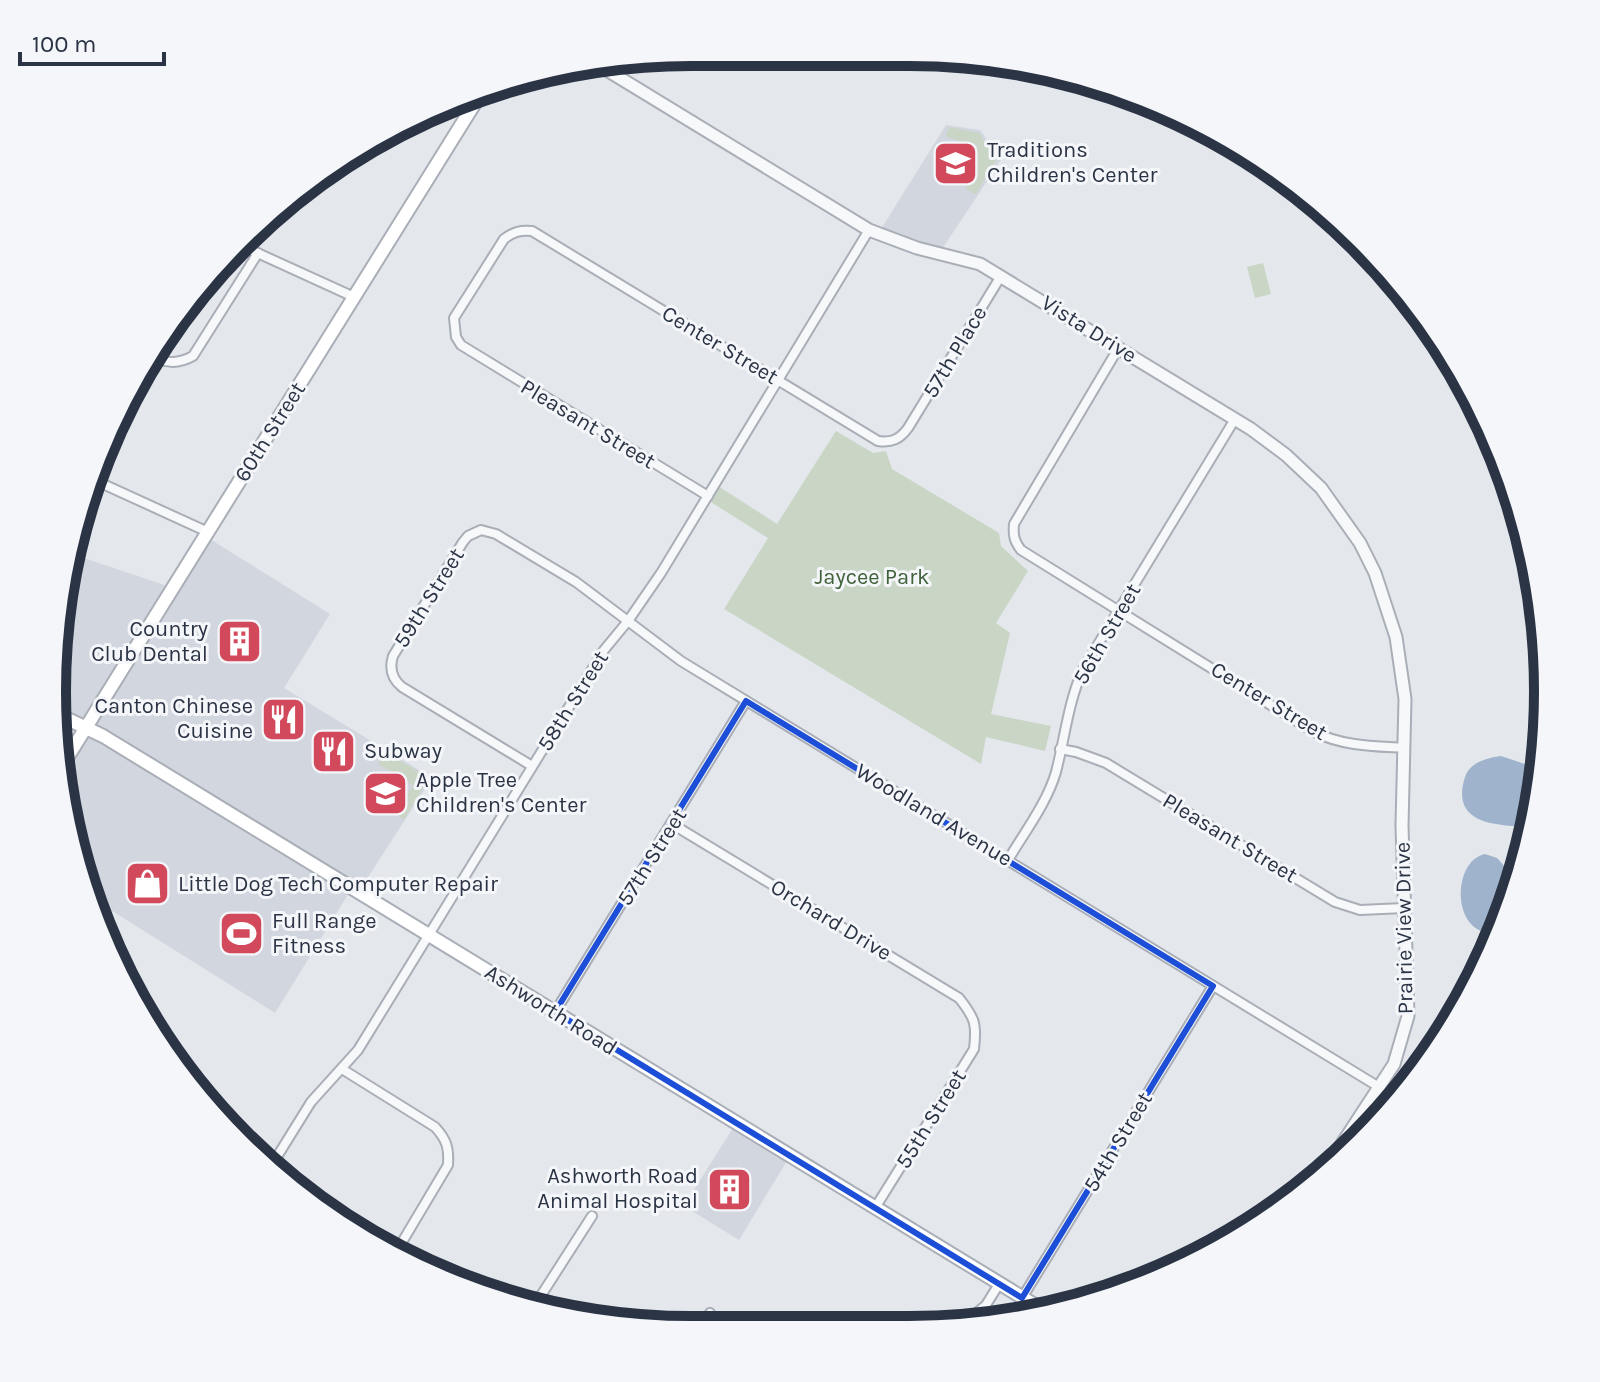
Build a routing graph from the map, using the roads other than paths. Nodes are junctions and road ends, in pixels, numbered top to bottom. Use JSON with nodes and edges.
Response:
{"nodes":[{"id":1,"x":609,"y":71,"type":"edge"},
{"id":2,"x":473,"y":106,"type":"edge"},
{"id":3,"x":869,"y":230,"type":"junction"},
{"id":4,"x":249,"y":249,"type":"edge"},
{"id":5,"x":258,"y":253,"type":"junction"},
{"id":6,"x":1001,"y":276,"type":"junction"},
{"id":7,"x":354,"y":297,"type":"junction"},
{"id":8,"x":1119,"y":347,"type":"junction"},
{"id":9,"x":468,"y":352,"type":"joint"},
{"id":10,"x":161,"y":360,"type":"edge"},
{"id":11,"x":778,"y":381,"type":"junction"},
{"id":12,"x":1235,"y":419,"type":"junction"},
{"id":13,"x":908,"y":428,"type":"joint"},
{"id":14,"x":102,"y":483,"type":"edge"},
{"id":15,"x":708,"y":496,"type":"junction"},
{"id":16,"x":208,"y":532,"type":"junction"},
{"id":17,"x":496,"y":534,"type":"joint"},
{"id":18,"x":1120,"y":610,"type":"junction"},
{"id":19,"x":628,"y":621,"type":"junction"},
{"id":20,"x":746,"y":701,"type":"junction"},
{"id":21,"x":67,"y":718,"type":"edge"},
{"id":22,"x":87,"y":727,"type":"junction"},
{"id":23,"x":1404,"y":748,"type":"junction"},
{"id":24,"x":1060,"y":749,"type":"junction"},
{"id":25,"x":69,"y":755,"type":"edge"},
{"id":26,"x":532,"y":766,"type":"junction"},
{"id":27,"x":672,"y":824,"type":"junction"},
{"id":28,"x":1008,"y":860,"type":"junction"},
{"id":29,"x":1404,"y":908,"type":"junction"},
{"id":30,"x":428,"y":934,"type":"junction"},
{"id":31,"x":1213,"y":986,"type":"junction"},
{"id":32,"x":555,"y":1012,"type":"junction"},
{"id":33,"x":977,"y":1027,"type":"joint"},
{"id":34,"x":342,"y":1069,"type":"junction"},
{"id":35,"x":1379,"y":1087,"type":"junction"},
{"id":36,"x":1346,"y":1138,"type":"edge"},
{"id":37,"x":276,"y":1158,"type":"edge"},
{"id":38,"x":875,"y":1208,"type":"junction"},
{"id":39,"x":592,"y":1216,"type":"dead end"},
{"id":40,"x":401,"y":1244,"type":"edge"},
{"id":41,"x":999,"y":1284,"type":"junction"},
{"id":42,"x":540,"y":1297,"type":"edge"},
{"id":43,"x":1022,"y":1298,"type":"junction"},
{"id":44,"x":1032,"y":1304,"type":"edge"},
{"id":45,"x":977,"y":1312,"type":"edge"},
{"id":46,"x":710,"y":1313,"type":"dead end"},
{"id":47,"x":708,"y":1316,"type":"edge"}],
"edges":[{"from":1,"to":3,"type":"street","name":"Vista Drive"},
{"from":2,"to":7,"type":"main road","name":"60th Street"},
{"from":3,"to":6,"type":"street","name":"Vista Drive"},
{"from":3,"to":11,"type":"street","name":"58th Street"},
{"from":4,"to":5,"type":"street"},
{"from":5,"to":7,"type":"street"},
{"from":5,"to":10,"type":"street"},
{"from":6,"to":8,"type":"street","name":"Vista Drive"},
{"from":6,"to":13,"type":"street","name":"57th Place"},
{"from":7,"to":16,"type":"main road","name":"60th Street"},
{"from":8,"to":12,"type":"street","name":"Vista Drive"},
{"from":8,"to":18,"type":"street","name":"Center Street"},
{"from":9,"to":11,"type":"street","name":"Center Street"},
{"from":9,"to":15,"type":"street","name":"Pleasant Street"},
{"from":11,"to":13,"type":"street","name":"Center Street"},
{"from":11,"to":15,"type":"street","name":"58th Street"},
{"from":12,"to":18,"type":"street","name":"56th Street"},
{"from":12,"to":23,"type":"street","name":"Vista Drive"},
{"from":14,"to":16,"type":"street"},
{"from":15,"to":19,"type":"street","name":"58th Street"},
{"from":16,"to":22,"type":"main road","name":"60th Street"},
{"from":17,"to":19,"type":"street","name":"Woodland Avenue"},
{"from":17,"to":26,"type":"street","name":"59th Street"},
{"from":18,"to":23,"type":"street","name":"Center Street"},
{"from":18,"to":24,"type":"street","name":"56th Street"},
{"from":19,"to":20,"type":"street","name":"Woodland Avenue"},
{"from":19,"to":26,"type":"street","name":"58th Street"},
{"from":20,"to":27,"type":"street","name":"57th Street"},
{"from":20,"to":28,"type":"street","name":"Woodland Avenue"},
{"from":21,"to":22,"type":"main road","name":"Ashworth Road"},
{"from":22,"to":25,"type":"main road","name":"60th Street"},
{"from":22,"to":30,"type":"main road","name":"Ashworth Road"},
{"from":23,"to":29,"type":"street","name":"Prairie View Drive"},
{"from":24,"to":28,"type":"street","name":"56th Street"},
{"from":24,"to":29,"type":"street","name":"Pleasant Street"},
{"from":26,"to":30,"type":"street","name":"58th Street"},
{"from":27,"to":32,"type":"street","name":"57th Street"},
{"from":27,"to":33,"type":"street","name":"Orchard Drive"},
{"from":28,"to":31,"type":"street","name":"Woodland Avenue"},
{"from":29,"to":35,"type":"street","name":"Prairie View Drive"},
{"from":30,"to":32,"type":"main road","name":"Ashworth Road"},
{"from":30,"to":34,"type":"street","name":"58th Street"},
{"from":31,"to":35,"type":"street","name":"Woodland Avenue"},
{"from":31,"to":43,"type":"street","name":"54th Street"},
{"from":32,"to":38,"type":"main road","name":"Ashworth Road"},
{"from":33,"to":38,"type":"street","name":"55th Street"},
{"from":34,"to":37,"type":"street","name":"58th Street"},
{"from":34,"to":40,"type":"street"},
{"from":35,"to":36,"type":"street","name":"Prairie View Drive"},
{"from":38,"to":41,"type":"main road","name":"Ashworth Road"},
{"from":39,"to":42,"type":"street"},
{"from":41,"to":43,"type":"main road","name":"Ashworth Road"},
{"from":41,"to":45,"type":"street"},
{"from":43,"to":44,"type":"main road","name":"Ashworth Road"},
{"from":46,"to":47,"type":"street"}]}
